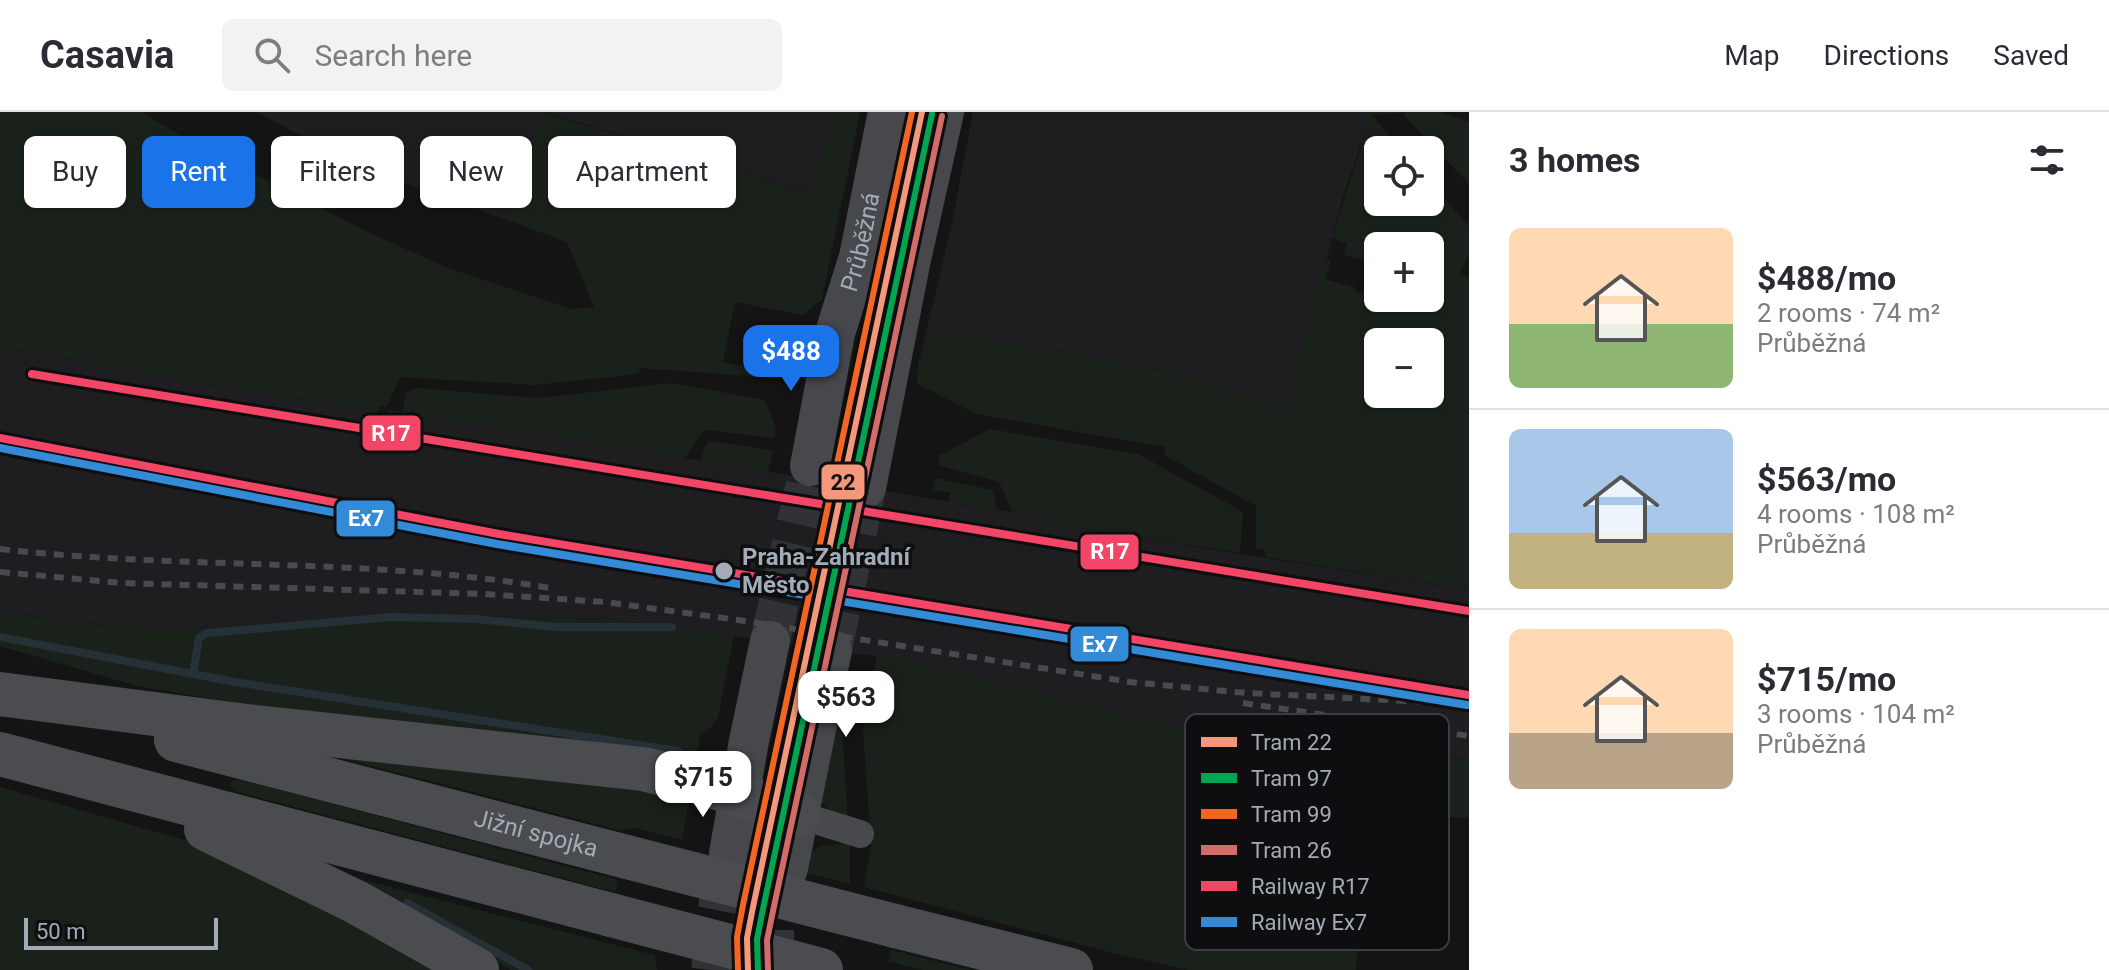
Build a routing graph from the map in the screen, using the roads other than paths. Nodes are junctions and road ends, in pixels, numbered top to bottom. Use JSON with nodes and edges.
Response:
{"nodes":[{"id":1,"x":888,"y":112,"type":"edge"},
{"id":2,"x":944,"y":112,"type":"edge"},
{"id":3,"x":810,"y":466,"type":"tunnel mouth"},
{"id":4,"x":866,"y":488,"type":"tunnel mouth"},
{"id":5,"x":770,"y":641,"type":"tunnel mouth"},
{"id":6,"x":832,"y":650,"type":"tunnel mouth"},
{"id":7,"x":0,"y":694,"type":"edge"},
{"id":8,"x":0,"y":754,"type":"edge"},
{"id":9,"x":110,"y":783,"type":"junction"},
{"id":10,"x":739,"y":796,"type":"junction"},
{"id":11,"x":799,"y":815,"type":"junction"},
{"id":12,"x":860,"y":834,"type":"dead end"},
{"id":13,"x":729,"y":853,"type":"tunnel mouth"},
{"id":14,"x":788,"y":868,"type":"tunnel mouth"},
{"id":15,"x":477,"y":970,"type":"edge"},
{"id":16,"x":821,"y":970,"type":"edge"},
{"id":17,"x":1071,"y":970,"type":"edge"}],
"edges":[{"from":1,"to":3,"type":"main road","name":"Průběžná"},
{"from":2,"to":4,"type":"main road"},
{"from":5,"to":10,"type":"main road"},
{"from":6,"to":11,"type":"main road"},
{"from":7,"to":10,"type":"highway"},
{"from":7,"to":17,"type":"highway","name":"Jižní spojka","bridge":true},
{"from":8,"to":9,"type":"highway"},
{"from":9,"to":15,"type":"highway"},
{"from":9,"to":16,"type":"highway","bridge":true},
{"from":10,"to":11,"type":"highway"},
{"from":10,"to":13,"type":"main road"},
{"from":11,"to":12,"type":"street"},
{"from":11,"to":14,"type":"main road"}]}
